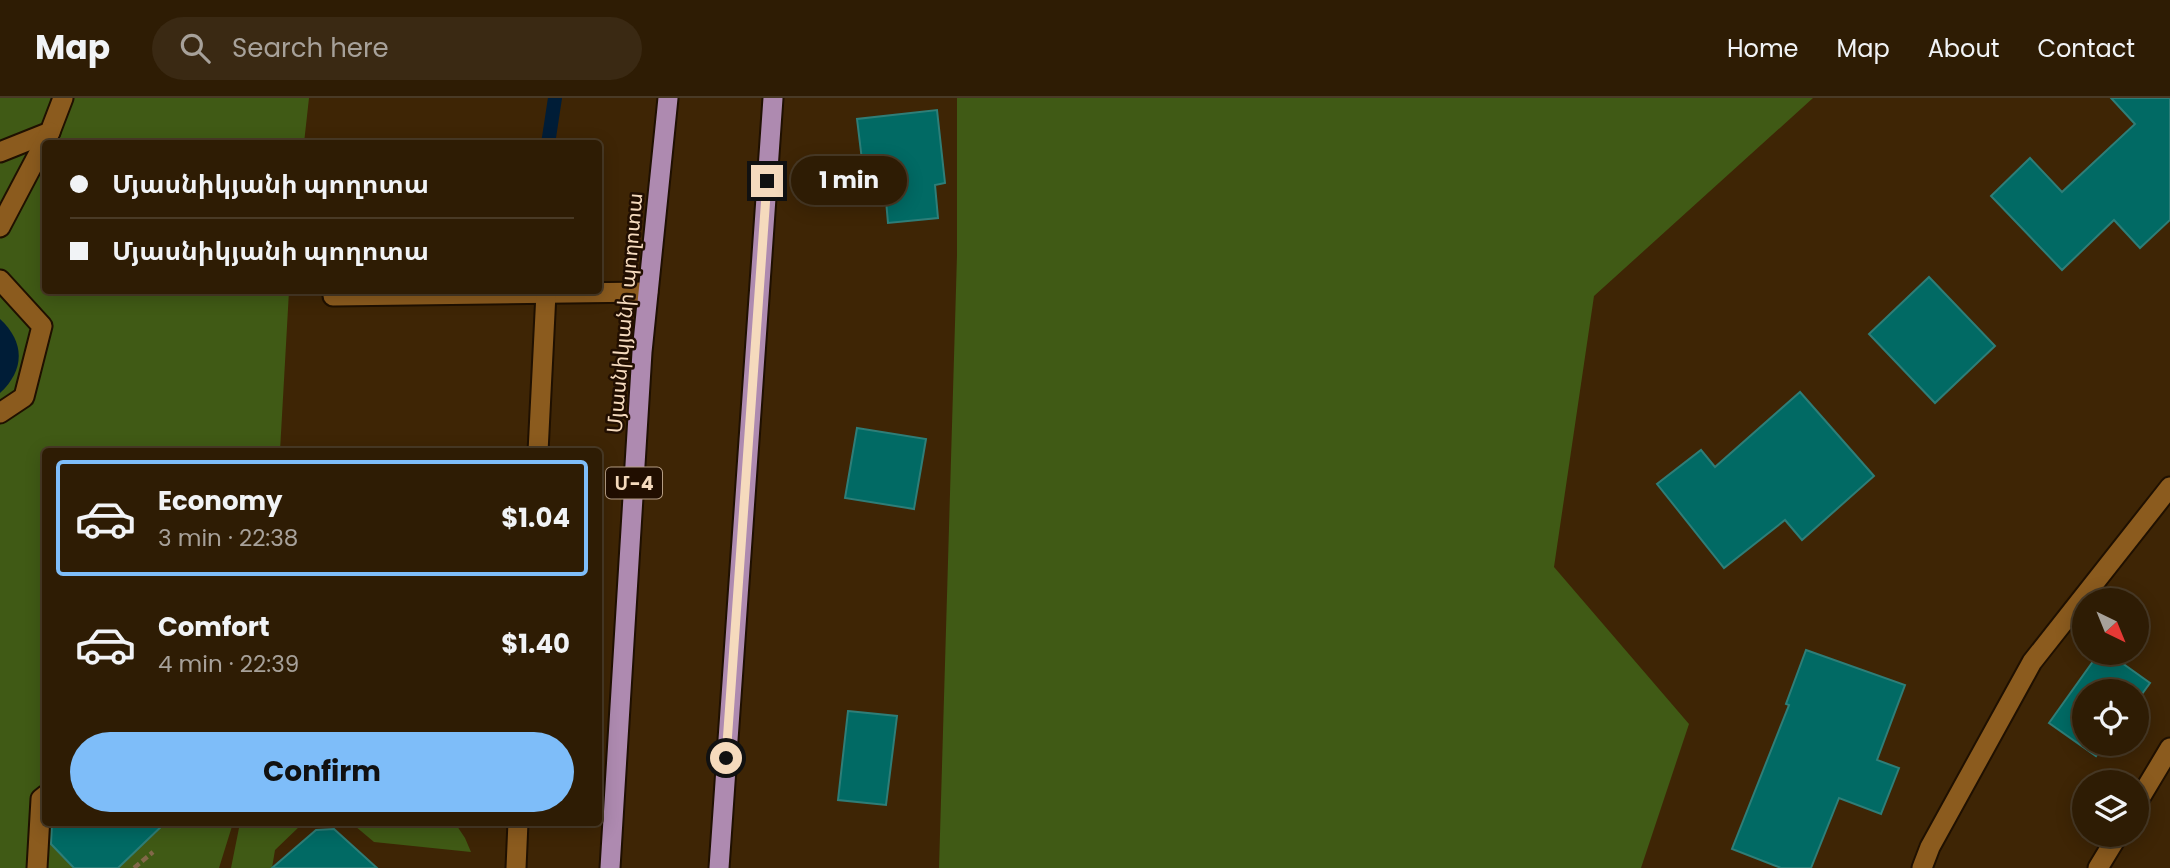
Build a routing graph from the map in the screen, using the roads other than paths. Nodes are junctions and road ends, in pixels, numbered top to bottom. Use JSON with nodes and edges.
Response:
{"nodes":[{"id":1,"x":63,"y":98,"type":"edge"},
{"id":2,"x":668,"y":98,"type":"edge"},
{"id":3,"x":773,"y":98,"type":"edge"},
{"id":4,"x":50,"y":132,"type":"junction"},
{"id":5,"x":46,"y":140,"type":"edge"},
{"id":6,"x":42,"y":147,"type":"edge"},
{"id":7,"x":0,"y":152,"type":"edge"},
{"id":8,"x":0,"y":227,"type":"edge"},
{"id":9,"x":0,"y":281,"type":"edge"},
{"id":10,"x":602,"y":292,"type":"edge"},
{"id":11,"x":648,"y":292,"type":"junction"},
{"id":12,"x":475,"y":294,"type":"edge"},
{"id":13,"x":546,"y":294,"type":"edge"},
{"id":14,"x":333,"y":296,"type":"dead end"},
{"id":15,"x":0,"y":413,"type":"edge"},
{"id":16,"x":538,"y":448,"type":"edge"},
{"id":17,"x":2170,"y":487,"type":"edge"},
{"id":18,"x":2170,"y":748,"type":"edge"},
{"id":19,"x":2149,"y":783,"type":"edge"},
{"id":20,"x":42,"y":798,"type":"edge"},
{"id":21,"x":518,"y":826,"type":"edge"},
{"id":22,"x":2111,"y":847,"type":"edge"},
{"id":23,"x":37,"y":868,"type":"edge"},
{"id":24,"x":516,"y":868,"type":"edge"},
{"id":25,"x":610,"y":868,"type":"edge"},
{"id":26,"x":719,"y":868,"type":"edge"},
{"id":27,"x":1922,"y":868,"type":"edge"},
{"id":28,"x":2098,"y":868,"type":"edge"}],
"edges":[{"from":1,"to":4,"type":"street"},
{"from":2,"to":11,"type":"highway","name":"Մյասնիկյանի պողոտա","number":"Մ-4"},
{"from":3,"to":26,"type":"highway"},
{"from":4,"to":5,"type":"street"},
{"from":4,"to":7,"type":"street"},
{"from":6,"to":8,"type":"street"},
{"from":9,"to":15,"type":"street"},
{"from":10,"to":11,"type":"street"},
{"from":11,"to":25,"type":"highway","name":"Մյասնիկյանի պողոտա","number":"Մ-4"},
{"from":12,"to":14,"type":"street"},
{"from":13,"to":16,"type":"street"},
{"from":17,"to":27,"type":"street"},
{"from":18,"to":19,"type":"street"},
{"from":20,"to":23,"type":"street"},
{"from":21,"to":24,"type":"street"},
{"from":22,"to":28,"type":"street"}]}
